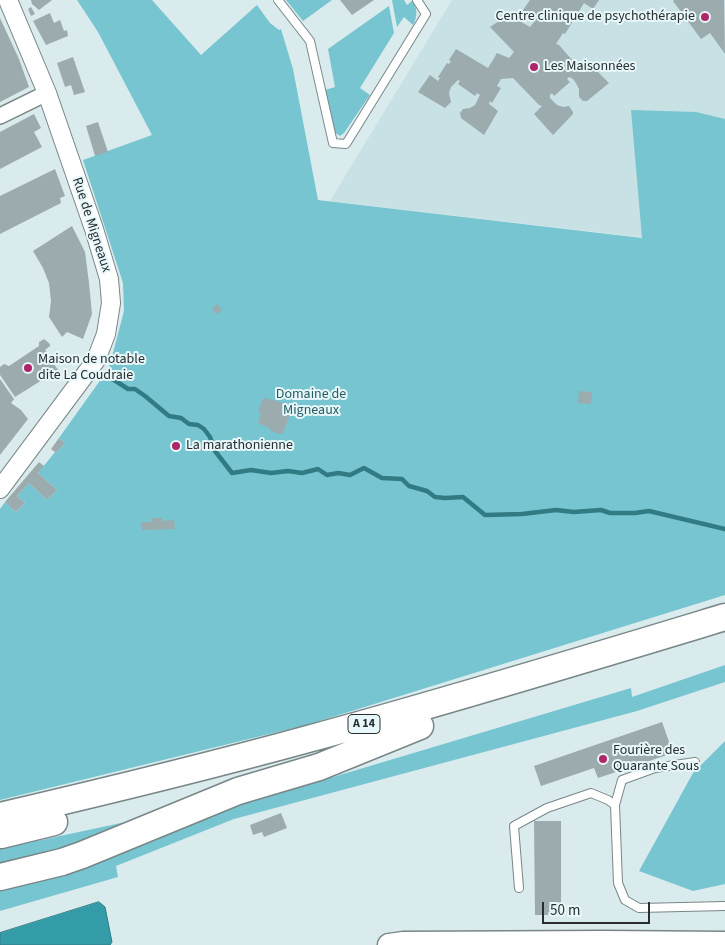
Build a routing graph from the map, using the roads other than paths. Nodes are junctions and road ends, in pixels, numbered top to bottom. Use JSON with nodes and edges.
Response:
{"nodes":[{"id":1,"x":8,"y":0,"type":"edge"},
{"id":2,"x":278,"y":0,"type":"edge"},
{"id":3,"x":417,"y":0,"type":"edge"},
{"id":4,"x":47,"y":93,"type":"junction"},
{"id":5,"x":0,"y":116,"type":"edge"},
{"id":6,"x":0,"y":489,"type":"edge"},
{"id":7,"x":725,"y":617,"type":"edge"},
{"id":8,"x":725,"y":636,"type":"edge"},
{"id":9,"x":420,"y":726,"type":"junction"},
{"id":10,"x":696,"y":762,"type":"dead end"},
{"id":11,"x":615,"y":805,"type":"junction"},
{"id":12,"x":0,"y":826,"type":"edge"},
{"id":13,"x":0,"y":877,"type":"edge"},
{"id":14,"x":520,"y":888,"type":"dead end"},
{"id":15,"x":725,"y":906,"type":"edge"},
{"id":16,"x":725,"y":943,"type":"edge"},
{"id":17,"x":389,"y":945,"type":"edge"}],
"edges":[{"from":1,"to":4,"type":"street","name":"Rue de Migneaux"},
{"from":2,"to":3,"type":"lane"},
{"from":4,"to":5,"type":"street"},
{"from":4,"to":6,"type":"street","name":"Rue de Migneaux"},
{"from":7,"to":12,"type":"highway","number":"A 14"},
{"from":8,"to":9,"type":"highway","number":"A 14"},
{"from":9,"to":12,"type":"highway","number":"A 14"},
{"from":9,"to":13,"type":"highway"},
{"from":10,"to":11,"type":"lane"},
{"from":11,"to":14,"type":"lane"},
{"from":11,"to":15,"type":"lane"},
{"from":16,"to":17,"type":"main road"}]}
